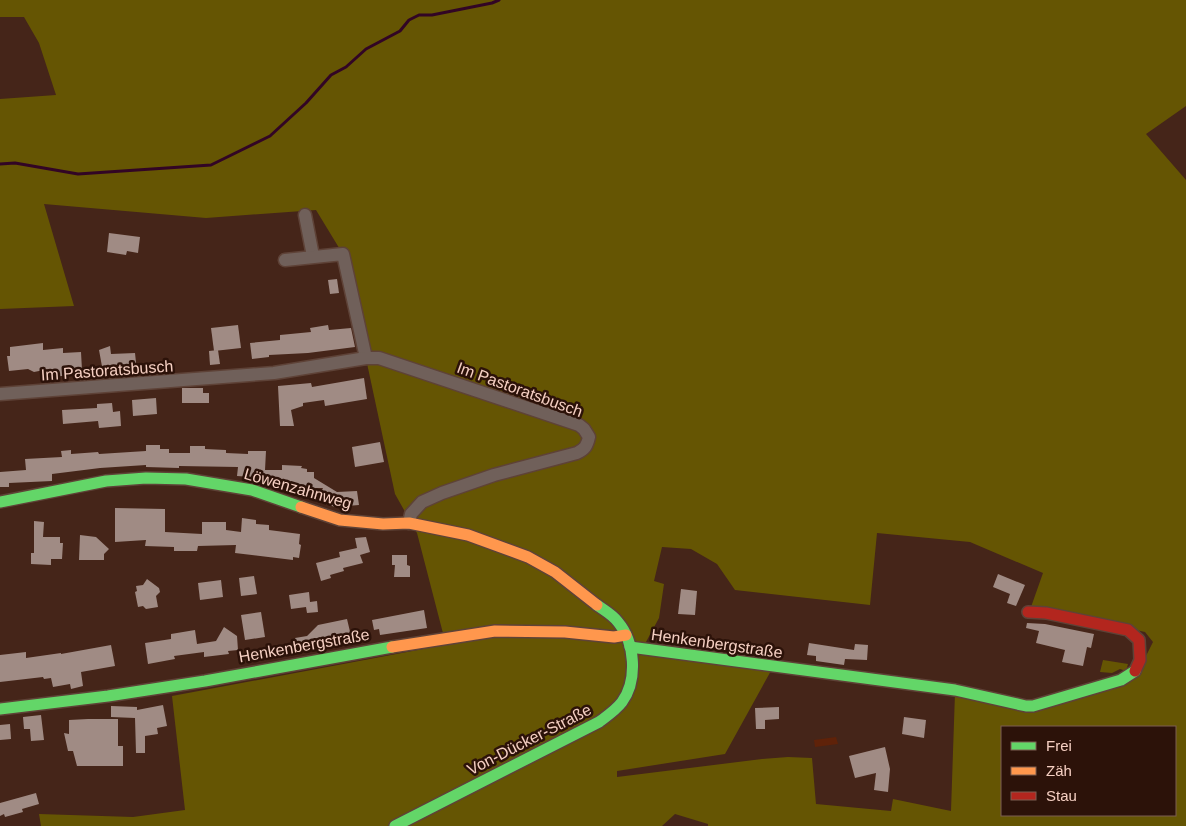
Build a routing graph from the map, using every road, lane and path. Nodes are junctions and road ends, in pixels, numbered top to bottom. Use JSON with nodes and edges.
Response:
{"nodes":[{"id":1,"x":305,"y":215,"type":"dead end"},
{"id":2,"x":313,"y":256,"type":"junction"},
{"id":3,"x":285,"y":260,"type":"dead end"},
{"id":4,"x":366,"y":358,"type":"junction"},
{"id":5,"x":0,"y":394,"type":"edge"},
{"id":6,"x":0,"y":502,"type":"edge"},
{"id":7,"x":409,"y":523,"type":"junction"},
{"id":8,"x":1028,"y":612,"type":"dead end"},
{"id":9,"x":626,"y":635,"type":"junction"},
{"id":10,"x":630,"y":647,"type":"junction"},
{"id":11,"x":0,"y":709,"type":"edge"},
{"id":12,"x":395,"y":826,"type":"edge"}],
"edges":[{"from":1,"to":2,"type":"street"},
{"from":2,"to":3,"type":"street"},
{"from":2,"to":4,"type":"street"},
{"from":4,"to":5,"type":"street","name":"Im Pastoratsbusch"},
{"from":4,"to":7,"type":"street","name":"Im Pastoratsbusch"},
{"from":6,"to":7,"type":"street","name":"Löwenzahnweg"},
{"from":7,"to":9,"type":"street"},
{"from":8,"to":10,"type":"street","name":"Henkenbergstraße"},
{"from":9,"to":10,"type":"street","name":"Henkenbergstraße"},
{"from":9,"to":11,"type":"street","name":"Henkenbergstraße"},
{"from":10,"to":12,"type":"street","name":"Von-Dücker-Straße"}]}
